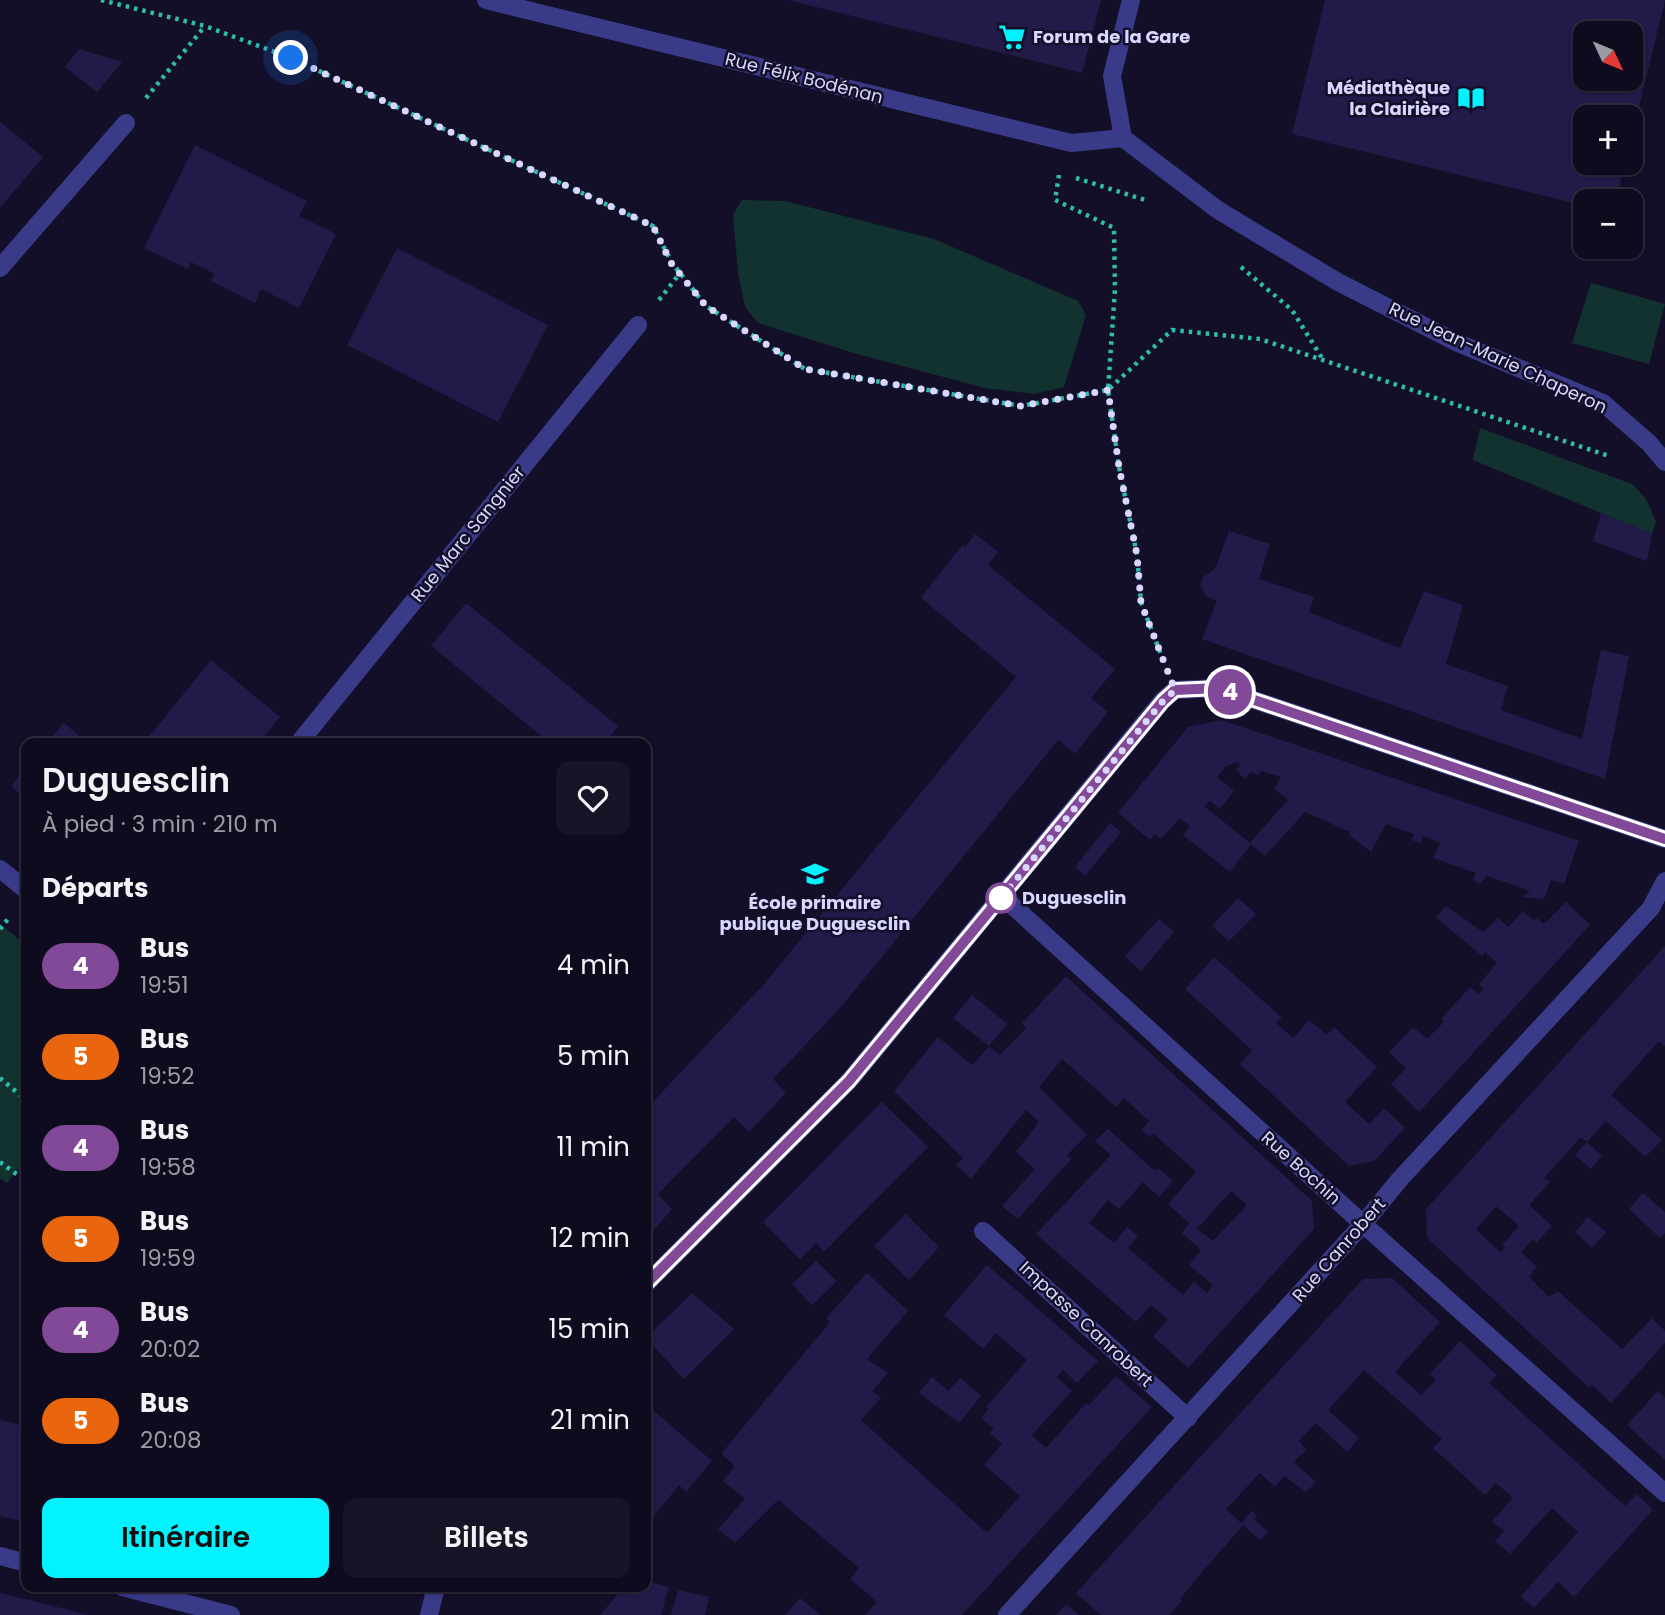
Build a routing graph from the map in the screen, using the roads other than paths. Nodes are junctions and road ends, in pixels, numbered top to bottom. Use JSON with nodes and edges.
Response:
{"nodes":[{"id":1,"x":486,"y":0,"type":"edge"},
{"id":2,"x":1131,"y":0,"type":"edge"},
{"id":3,"x":126,"y":123,"type":"road end"},
{"id":4,"x":1123,"y":138,"type":"junction"},
{"id":5,"x":0,"y":268,"type":"edge"},
{"id":6,"x":638,"y":325,"type":"dead end"},
{"id":7,"x":1665,"y":462,"type":"edge"},
{"id":8,"x":303,"y":738,"type":"edge"},
{"id":9,"x":1665,"y":839,"type":"edge"},
{"id":10,"x":0,"y":869,"type":"edge"},
{"id":11,"x":1665,"y":881,"type":"edge"},
{"id":12,"x":21,"y":886,"type":"edge"},
{"id":13,"x":1002,"y":896,"type":"junction"},
{"id":14,"x":1363,"y":1224,"type":"junction"},
{"id":15,"x":983,"y":1231,"type":"dead end"},
{"id":16,"x":651,"y":1279,"type":"edge"},
{"id":17,"x":1188,"y":1419,"type":"junction"},
{"id":18,"x":1665,"y":1493,"type":"edge"},
{"id":19,"x":0,"y":1556,"type":"edge"},
{"id":20,"x":21,"y":1562,"type":"edge"},
{"id":21,"x":141,"y":1592,"type":"edge"},
{"id":22,"x":435,"y":1592,"type":"edge"},
{"id":23,"x":231,"y":1615,"type":"edge"},
{"id":24,"x":429,"y":1615,"type":"edge"},
{"id":25,"x":1007,"y":1615,"type":"edge"}],
"edges":[{"from":1,"to":4,"type":"street","name":"Rue Félix Bodénan"},
{"from":2,"to":4,"type":"street"},
{"from":3,"to":5,"type":"street"},
{"from":4,"to":7,"type":"street","name":"Rue Jean-Marie Chaperon"},
{"from":6,"to":8,"type":"street","name":"Rue Marc Sangnier"},
{"from":9,"to":13,"type":"street"},
{"from":10,"to":12,"type":"street"},
{"from":11,"to":14,"type":"street","name":"Rue Canrobert"},
{"from":13,"to":14,"type":"street","name":"Rue Bochin"},
{"from":13,"to":16,"type":"street"},
{"from":14,"to":17,"type":"street","name":"Rue Canrobert"},
{"from":14,"to":18,"type":"street","name":"Rue Bochin"},
{"from":15,"to":17,"type":"street","name":"Impasse Canrobert"},
{"from":17,"to":25,"type":"street","name":"Rue Canrobert"},
{"from":19,"to":20,"type":"street"},
{"from":21,"to":23,"type":"street"},
{"from":22,"to":24,"type":"street"}]}
